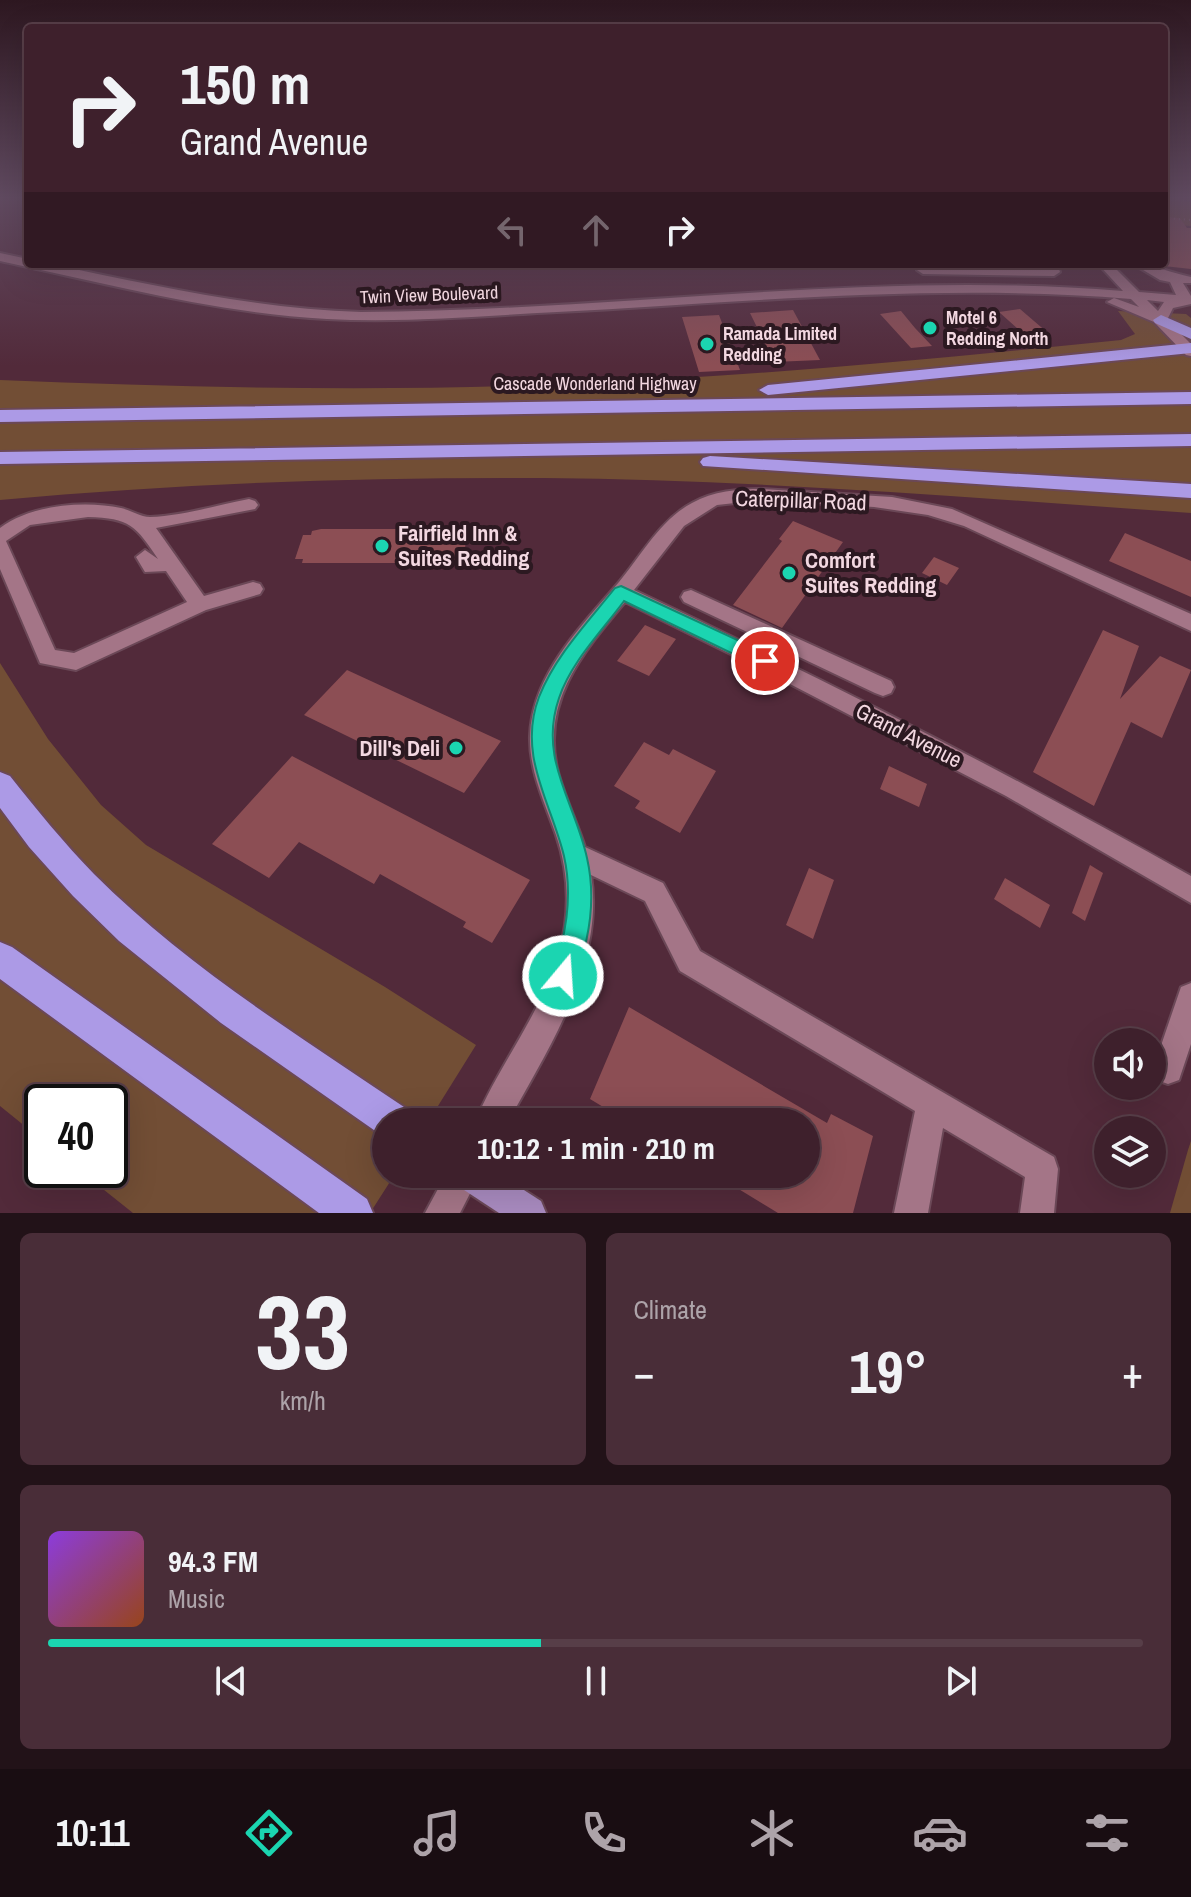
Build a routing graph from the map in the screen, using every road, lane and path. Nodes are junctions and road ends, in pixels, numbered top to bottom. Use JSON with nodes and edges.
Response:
{"nodes":[{"id":1,"x":0,"y":257,"type":"edge"},
{"id":2,"x":24,"y":263,"type":"edge"},
{"id":3,"x":50,"y":268,"type":"edge"},
{"id":4,"x":1052,"y":268,"type":"edge"},
{"id":5,"x":1108,"y":268,"type":"edge"},
{"id":6,"x":1145,"y":268,"type":"edge"},
{"id":7,"x":923,"y":270,"type":"dead end"},
{"id":8,"x":1175,"y":279,"type":"junction"},
{"id":9,"x":1191,"y":280,"type":"edge"},
{"id":10,"x":1059,"y":291,"type":"junction"},
{"id":11,"x":1132,"y":294,"type":"junction"},
{"id":12,"x":1188,"y":299,"type":"edge"},
{"id":13,"x":1161,"y":320,"type":"junction"},
{"id":14,"x":1190,"y":346,"type":"edge"},
{"id":15,"x":1187,"y":398,"type":"edge"},
{"id":16,"x":525,"y":406,"type":"junction"},
{"id":17,"x":0,"y":416,"type":"edge"},
{"id":18,"x":1191,"y":440,"type":"edge"},
{"id":19,"x":500,"y":450,"type":"junction"},
{"id":20,"x":0,"y":458,"type":"edge"},
{"id":21,"x":1191,"y":491,"type":"edge"},
{"id":22,"x":249,"y":505,"type":"dead end"},
{"id":23,"x":146,"y":527,"type":"junction"},
{"id":24,"x":0,"y":537,"type":"edge"},
{"id":25,"x":0,"y":546,"type":"edge"},
{"id":26,"x":171,"y":564,"type":"junction"},
{"id":27,"x":253,"y":589,"type":"dead end"},
{"id":28,"x":621,"y":592,"type":"junction"},
{"id":29,"x":691,"y":597,"type":"dead end"},
{"id":30,"x":199,"y":605,"type":"junction"},
{"id":31,"x":1191,"y":623,"type":"edge"},
{"id":32,"x":883,"y":687,"type":"dead end"},
{"id":33,"x":0,"y":785,"type":"edge"},
{"id":34,"x":575,"y":855,"type":"junction"},
{"id":35,"x":1191,"y":890,"type":"edge"},
{"id":36,"x":0,"y":959,"type":"edge"},
{"id":37,"x":1191,"y":997,"type":"edge"},
{"id":38,"x":1168,"y":1069,"type":"dead end"},
{"id":39,"x":932,"y":1104,"type":"junction"},
{"id":40,"x":374,"y":1108,"type":"edge"},
{"id":41,"x":498,"y":1108,"type":"edge"},
{"id":42,"x":456,"y":1188,"type":"edge"},
{"id":43,"x":491,"y":1188,"type":"edge"},
{"id":44,"x":353,"y":1213,"type":"edge"},
{"id":45,"x":442,"y":1213,"type":"edge"},
{"id":46,"x":529,"y":1213,"type":"edge"},
{"id":47,"x":911,"y":1213,"type":"edge"},
{"id":48,"x":1037,"y":1213,"type":"edge"}],
"edges":[{"from":1,"to":2,"type":"street","name":"Twin View Boulevard"},
{"from":3,"to":10,"type":"street","name":"Twin View Boulevard"},
{"from":4,"to":7,"type":"street"},
{"from":5,"to":11,"type":"street"},
{"from":6,"to":8,"type":"street"},
{"from":8,"to":9,"type":"street"},
{"from":8,"to":12,"type":"street"},
{"from":10,"to":11,"type":"street","name":"Twin View Boulevard"},
{"from":10,"to":13,"type":"street"},
{"from":11,"to":12,"type":"street","name":"Twin View Boulevard"},
{"from":11,"to":13,"type":"street"},
{"from":12,"to":13,"type":"street"},
{"from":13,"to":14,"type":"highway"},
{"from":14,"to":16,"type":"highway"},
{"from":15,"to":16,"type":"highway","name":"Cascade Wonderland Highway"},
{"from":16,"to":17,"type":"highway","name":"Cascade Wonderland Highway"},
{"from":18,"to":19,"type":"highway"},
{"from":19,"to":20,"type":"highway"},
{"from":19,"to":21,"type":"highway"},
{"from":22,"to":23,"type":"street"},
{"from":23,"to":24,"type":"street"},
{"from":23,"to":26,"type":"street"},
{"from":23,"to":26,"type":"street"},
{"from":25,"to":30,"type":"street"},
{"from":26,"to":30,"type":"street"},
{"from":27,"to":30,"type":"street"},
{"from":28,"to":31,"type":"street","name":"Caterpillar Road"},
{"from":28,"to":34,"type":"street","name":"Caterpillar Road"},
{"from":28,"to":35,"type":"street","name":"Grand Avenue"},
{"from":29,"to":32,"type":"street"},
{"from":33,"to":40,"type":"highway"},
{"from":34,"to":39,"type":"street"},
{"from":34,"to":41,"type":"street","name":"Caterpillar Road"},
{"from":36,"to":44,"type":"highway"},
{"from":37,"to":38,"type":"street"},
{"from":39,"to":47,"type":"street"},
{"from":39,"to":48,"type":"street"},
{"from":42,"to":45,"type":"street"},
{"from":43,"to":46,"type":"main road"}]}
